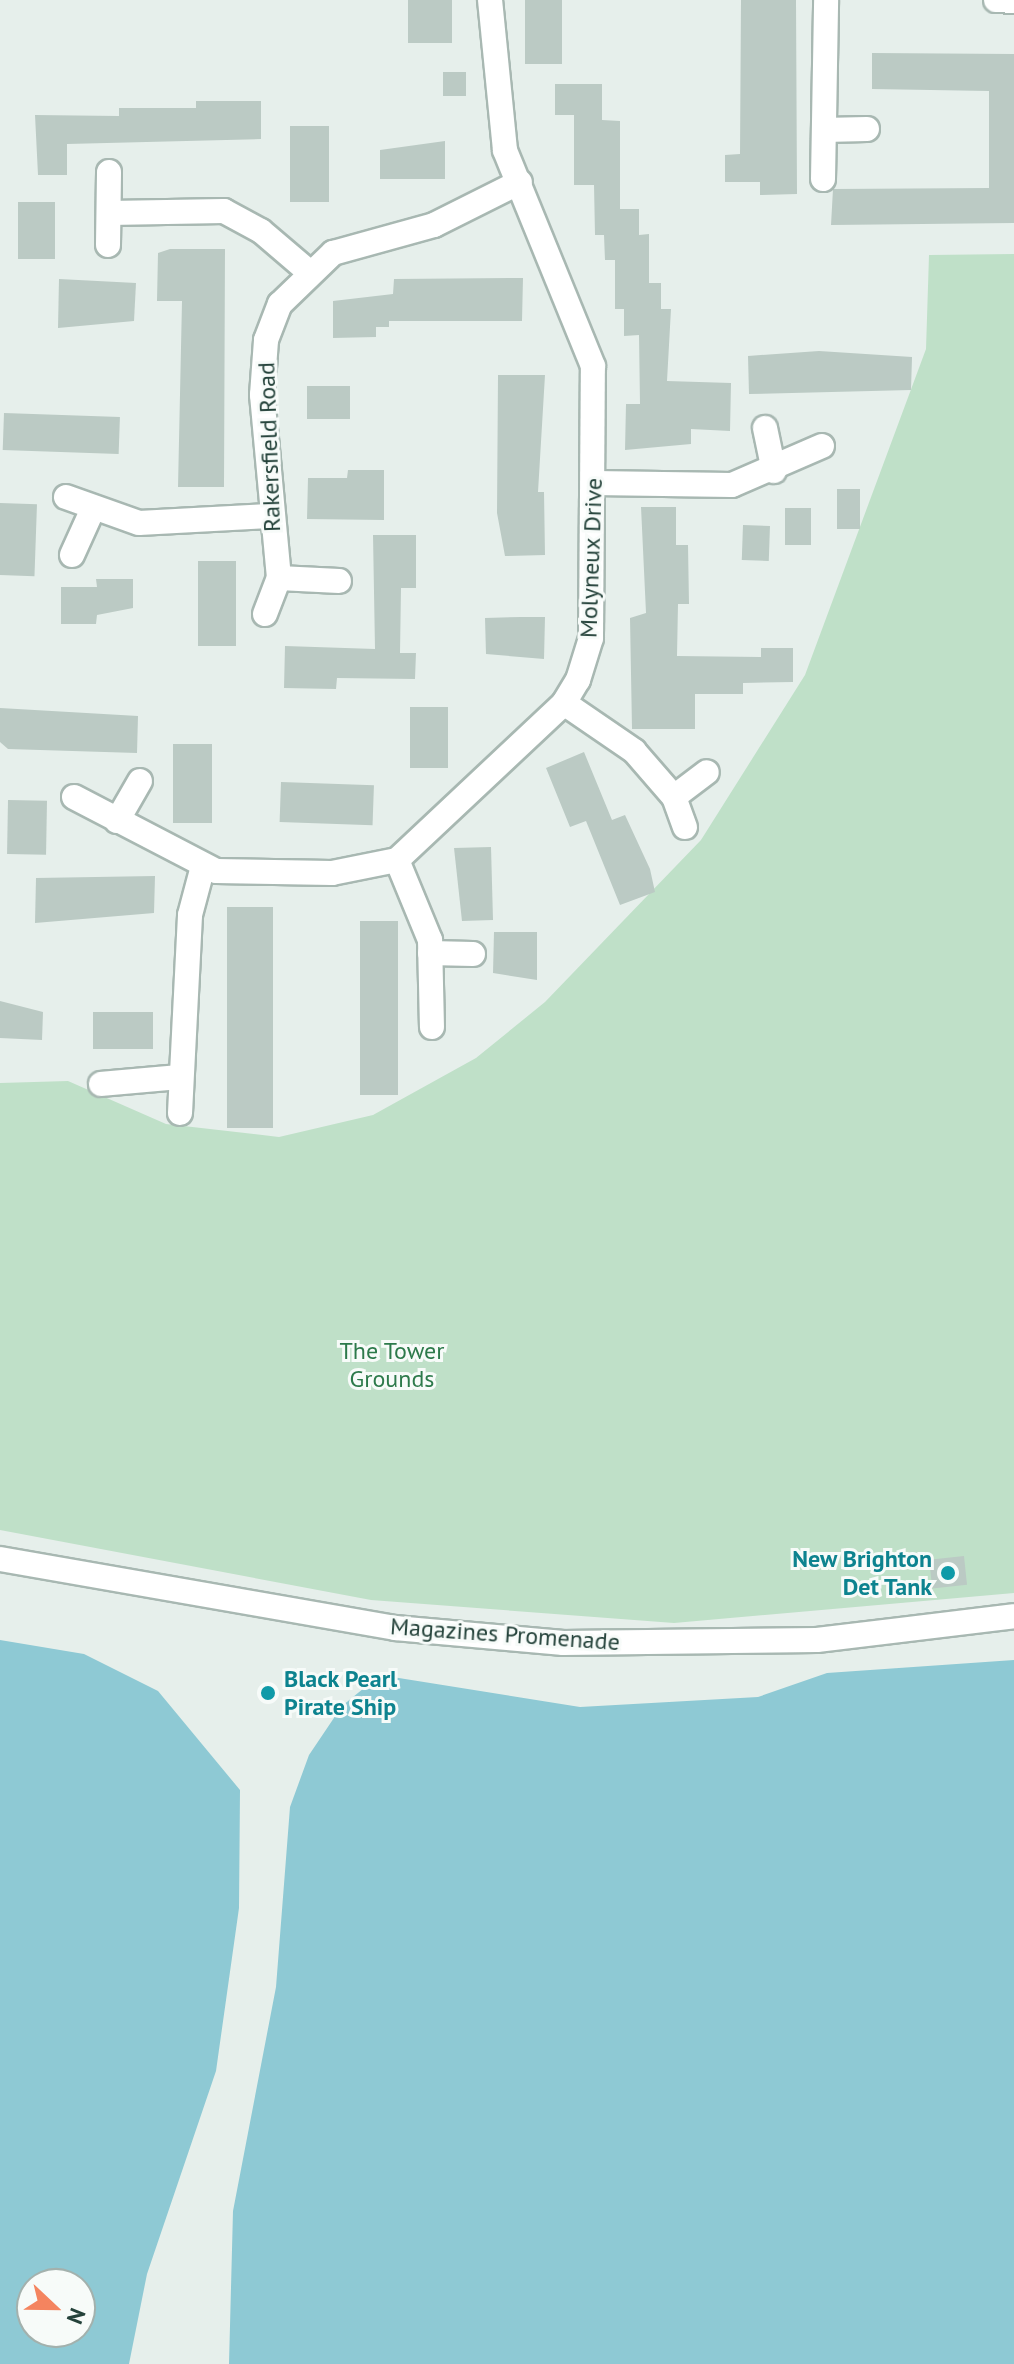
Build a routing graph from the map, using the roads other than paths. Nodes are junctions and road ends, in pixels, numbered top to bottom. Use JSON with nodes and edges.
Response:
{"nodes":[{"id":1,"x":490,"y":0,"type":"edge"},
{"id":2,"x":826,"y":0,"type":"edge"},
{"id":3,"x":996,"y":0,"type":"edge"},
{"id":4,"x":1014,"y":1,"type":"edge"},
{"id":5,"x":867,"y":129,"type":"dead end"},
{"id":6,"x":824,"y":130,"type":"junction"},
{"id":7,"x":109,"y":172,"type":"dead end"},
{"id":8,"x":823,"y":179,"type":"dead end"},
{"id":9,"x":520,"y":182,"type":"junction"},
{"id":10,"x":109,"y":213,"type":"junction"},
{"id":11,"x":108,"y":245,"type":"dead end"},
{"id":12,"x":309,"y":272,"type":"junction"},
{"id":13,"x":765,"y":428,"type":"dead end"},
{"id":14,"x":822,"y":446,"type":"dead end"},
{"id":15,"x":774,"y":471,"type":"junction"},
{"id":16,"x":594,"y":483,"type":"junction"},
{"id":17,"x":66,"y":497,"type":"dead end"},
{"id":18,"x":92,"y":511,"type":"junction"},
{"id":19,"x":269,"y":516,"type":"junction"},
{"id":20,"x":72,"y":555,"type":"dead end"},
{"id":21,"x":279,"y":578,"type":"junction"},
{"id":22,"x":339,"y":581,"type":"dead end"},
{"id":23,"x":265,"y":614,"type":"dead end"},
{"id":24,"x":564,"y":703,"type":"junction"},
{"id":25,"x":707,"y":772,"type":"dead end"},
{"id":26,"x":140,"y":781,"type":"dead end"},
{"id":27,"x":74,"y":797,"type":"dead end"},
{"id":28,"x":674,"y":797,"type":"junction"},
{"id":29,"x":117,"y":821,"type":"junction"},
{"id":30,"x":685,"y":827,"type":"dead end"},
{"id":31,"x":397,"y":860,"type":"junction"},
{"id":32,"x":203,"y":866,"type":"junction"},
{"id":33,"x":430,"y":953,"type":"junction"},
{"id":34,"x":473,"y":954,"type":"dead end"},
{"id":35,"x":432,"y":1027,"type":"dead end"},
{"id":36,"x":179,"y":1077,"type":"junction"},
{"id":37,"x":101,"y":1084,"type":"dead end"},
{"id":38,"x":180,"y":1113,"type":"dead end"},
{"id":39,"x":0,"y":1559,"type":"edge"},
{"id":40,"x":1014,"y":1616,"type":"edge"}],
"edges":[{"from":1,"to":9,"type":"street","name":"Molyneux Drive"},
{"from":2,"to":6,"type":"street"},
{"from":3,"to":4,"type":"street"},
{"from":5,"to":6,"type":"street"},
{"from":6,"to":8,"type":"street"},
{"from":7,"to":10,"type":"street"},
{"from":9,"to":12,"type":"street","name":"Rakersfield Road"},
{"from":9,"to":16,"type":"street","name":"Molyneux Drive"},
{"from":10,"to":11,"type":"street"},
{"from":10,"to":12,"type":"street"},
{"from":12,"to":19,"type":"street","name":"Rakersfield Road"},
{"from":13,"to":15,"type":"street"},
{"from":14,"to":15,"type":"street"},
{"from":15,"to":16,"type":"street"},
{"from":16,"to":24,"type":"street","name":"Molyneux Drive"},
{"from":17,"to":18,"type":"street"},
{"from":18,"to":19,"type":"street"},
{"from":18,"to":20,"type":"street"},
{"from":19,"to":21,"type":"street","name":"Rakersfield Road"},
{"from":21,"to":22,"type":"street"},
{"from":21,"to":23,"type":"street"},
{"from":24,"to":28,"type":"street"},
{"from":24,"to":31,"type":"street","name":"Molyneux Drive"},
{"from":25,"to":28,"type":"street"},
{"from":26,"to":29,"type":"street"},
{"from":27,"to":29,"type":"street"},
{"from":28,"to":30,"type":"street"},
{"from":29,"to":32,"type":"street"},
{"from":31,"to":32,"type":"street"},
{"from":31,"to":33,"type":"street"},
{"from":32,"to":36,"type":"street"},
{"from":33,"to":34,"type":"street"},
{"from":33,"to":35,"type":"street"},
{"from":36,"to":37,"type":"street"},
{"from":36,"to":38,"type":"street"},
{"from":39,"to":40,"type":"street","name":"Magazines Promenade"}]}
